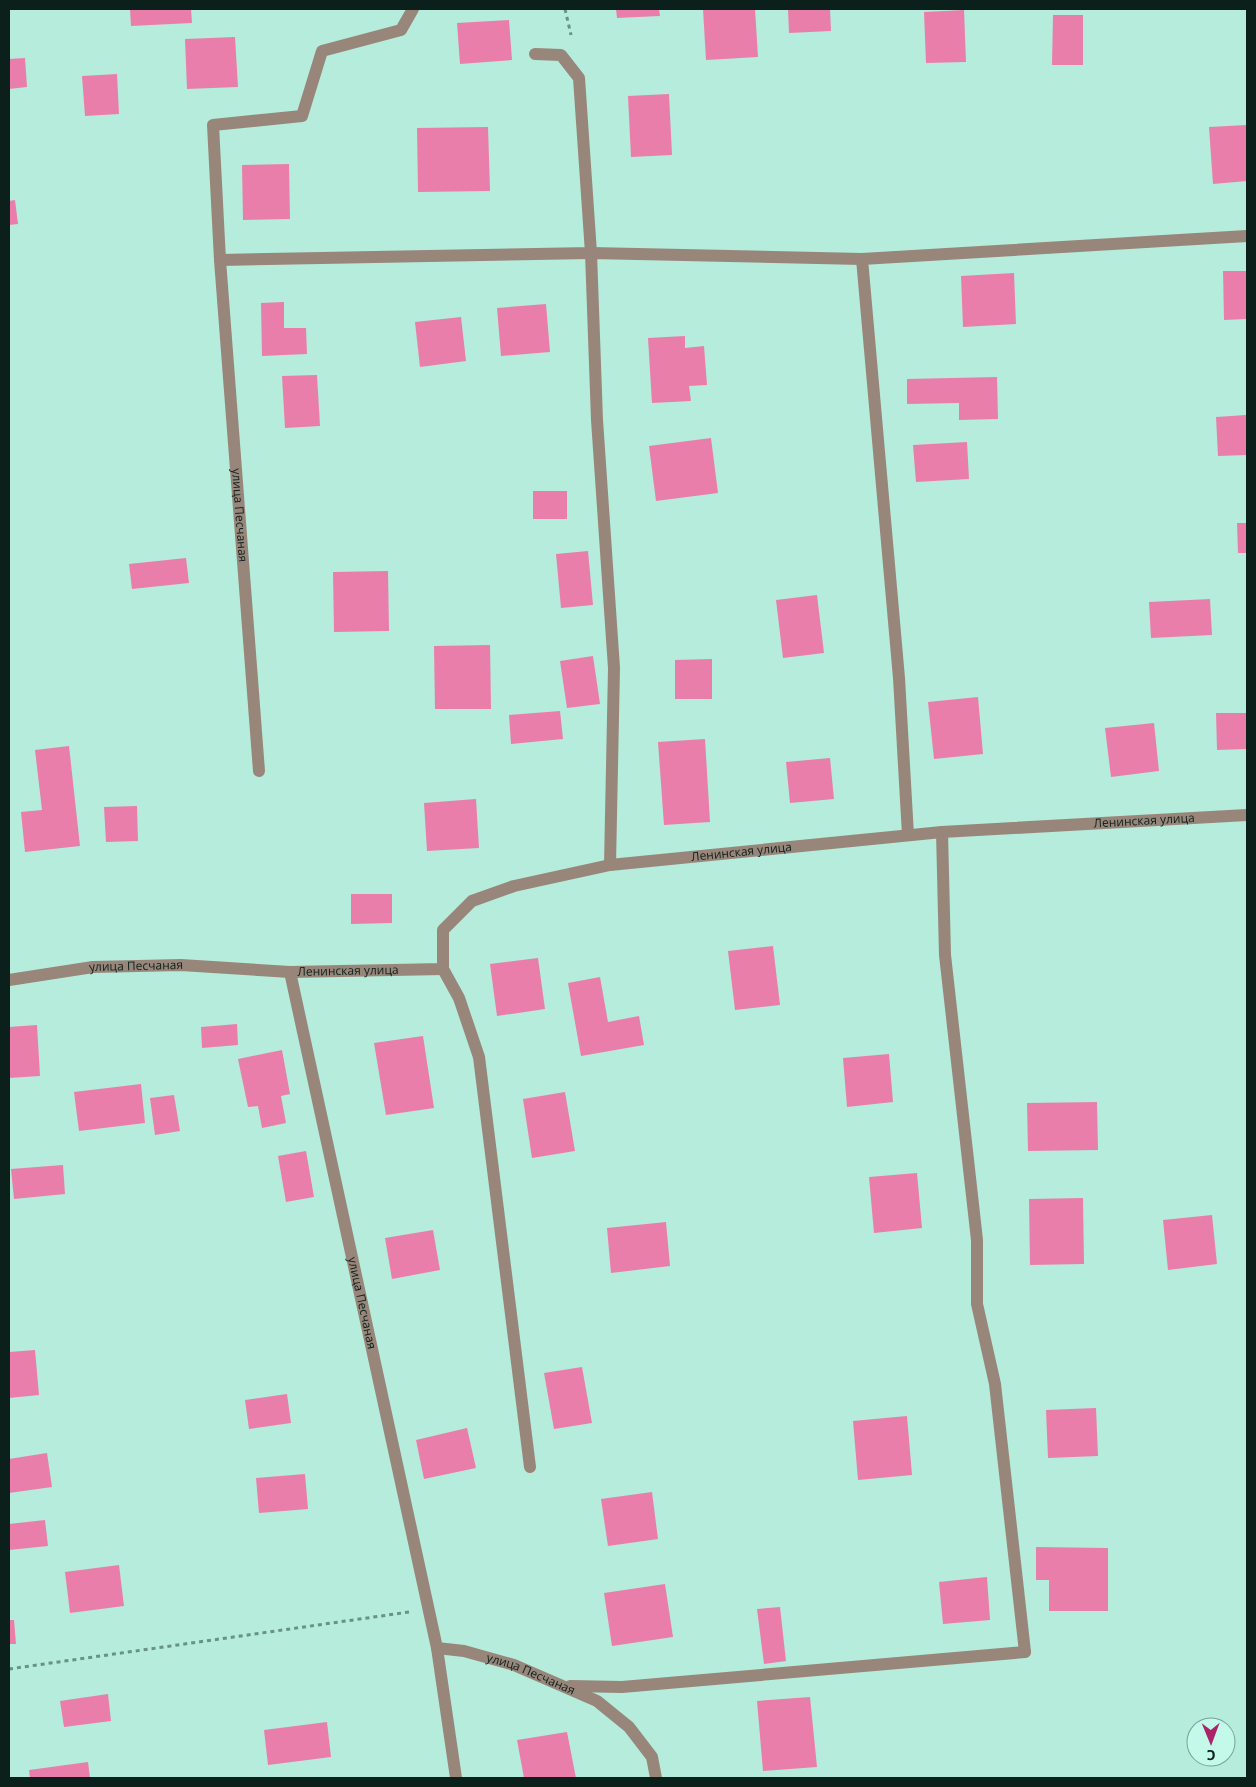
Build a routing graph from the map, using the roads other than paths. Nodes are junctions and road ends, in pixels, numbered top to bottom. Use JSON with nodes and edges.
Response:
{"nodes":[{"id":1,"x":413,"y":9,"type":"edge"},
{"id":2,"x":535,"y":54,"type":"dead end"},
{"id":3,"x":1247,"y":236,"type":"edge"},
{"id":4,"x":591,"y":254,"type":"junction"},
{"id":5,"x":862,"y":259,"type":"junction"},
{"id":6,"x":220,"y":260,"type":"junction"},
{"id":7,"x":259,"y":771,"type":"dead end"},
{"id":8,"x":1247,"y":815,"type":"edge"},
{"id":9,"x":942,"y":832,"type":"junction"},
{"id":10,"x":908,"y":835,"type":"junction"},
{"id":11,"x":610,"y":865,"type":"junction"},
{"id":12,"x":443,"y":969,"type":"junction"},
{"id":13,"x":290,"y":972,"type":"junction"},
{"id":14,"x":9,"y":980,"type":"edge"},
{"id":15,"x":530,"y":1467,"type":"dead end"},
{"id":16,"x":438,"y":1648,"type":"junction"},
{"id":17,"x":562,"y":1686,"type":"junction"},
{"id":18,"x":456,"y":1778,"type":"edge"},
{"id":19,"x":656,"y":1778,"type":"edge"}],
"edges":[{"from":1,"to":6,"type":"street","name":"улица Песчаная"},
{"from":2,"to":4,"type":"street"},
{"from":3,"to":5,"type":"street"},
{"from":4,"to":5,"type":"street"},
{"from":4,"to":6,"type":"street"},
{"from":4,"to":11,"type":"street"},
{"from":5,"to":10,"type":"street"},
{"from":6,"to":7,"type":"street","name":"улица Песчаная"},
{"from":8,"to":9,"type":"street","name":"Ленинская улица"},
{"from":9,"to":10,"type":"street","name":"Ленинская улица"},
{"from":9,"to":17,"type":"street"},
{"from":10,"to":11,"type":"street","name":"Ленинская улица"},
{"from":11,"to":12,"type":"street","name":"Ленинская улица"},
{"from":12,"to":13,"type":"street","name":"Ленинская улица"},
{"from":12,"to":15,"type":"street"},
{"from":13,"to":14,"type":"street","name":"улица Песчаная"},
{"from":13,"to":16,"type":"street","name":"улица Песчаная"},
{"from":16,"to":17,"type":"street","name":"улица Песчаная"},
{"from":16,"to":18,"type":"street"},
{"from":17,"to":19,"type":"street","name":"улица Песчаная"}]}
